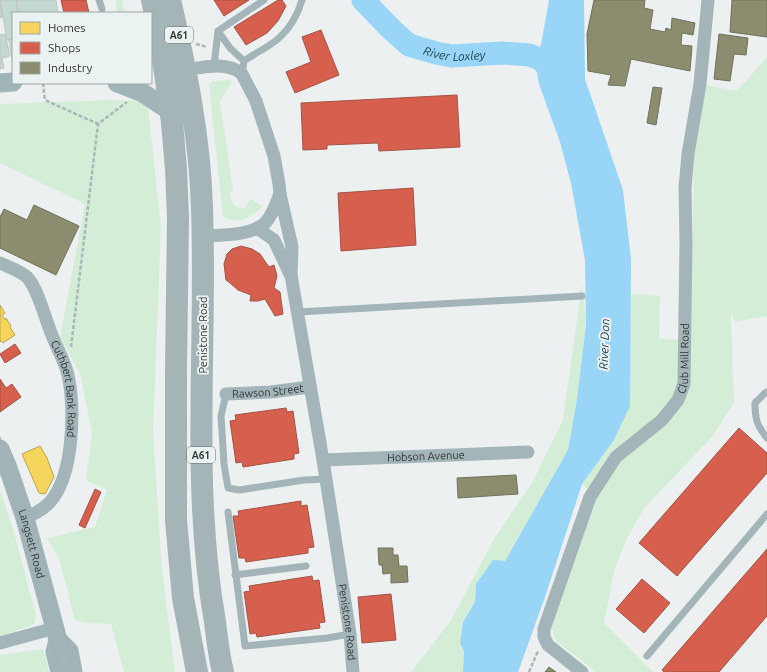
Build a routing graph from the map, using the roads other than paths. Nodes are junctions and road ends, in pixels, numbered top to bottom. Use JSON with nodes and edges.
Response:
{"nodes":[{"id":1,"x":100,"y":0,"type":"edge"},
{"id":2,"x":152,"y":0,"type":"edge"},
{"id":3,"x":170,"y":0,"type":"edge"},
{"id":4,"x":264,"y":0,"type":"edge"},
{"id":5,"x":302,"y":0,"type":"edge"},
{"id":6,"x":708,"y":0,"type":"edge"},
{"id":7,"x":102,"y":9,"type":"dead end"},
{"id":8,"x":218,"y":31,"type":"junction"},
{"id":9,"x":155,"y":34,"type":"edge"},
{"id":10,"x":244,"y":61,"type":"junction"},
{"id":11,"x":201,"y":68,"type":"junction"},
{"id":12,"x":242,"y":74,"type":"junction"},
{"id":13,"x":158,"y":75,"type":"edge"},
{"id":14,"x":12,"y":82,"type":"edge"},
{"id":15,"x":0,"y":83,"type":"edge"},
{"id":16,"x":120,"y":84,"type":"edge"},
{"id":17,"x":170,"y":111,"type":"junction"},
{"id":18,"x":280,"y":194,"type":"junction"},
{"id":19,"x":178,"y":218,"type":"junction"},
{"id":20,"x":257,"y":228,"type":"junction"},
{"id":21,"x":203,"y":236,"type":"junction"},
{"id":22,"x":0,"y":263,"type":"edge"},
{"id":23,"x":291,"y":275,"type":"junction"},
{"id":24,"x":582,"y":296,"type":"dead end"},
{"id":25,"x":298,"y":312,"type":"junction"},
{"id":26,"x":310,"y":386,"type":"junction"},
{"id":27,"x":767,"y":392,"type":"edge"},
{"id":28,"x":226,"y":394,"type":"joint"},
{"id":29,"x":767,"y":438,"type":"edge"},
{"id":30,"x":0,"y":449,"type":"edge"},
{"id":31,"x":528,"y":452,"type":"dead end"},
{"id":32,"x":323,"y":460,"type":"junction"},
{"id":33,"x":326,"y":479,"type":"junction"},
{"id":34,"x":228,"y":512,"type":"dead end"},
{"id":35,"x":767,"y":514,"type":"edge"},
{"id":36,"x":25,"y":518,"type":"junction"},
{"id":37,"x":306,"y":566,"type":"dead end"},
{"id":38,"x":235,"y":575,"type":"junction"},
{"id":39,"x":57,"y":634,"type":"junction"},
{"id":40,"x":350,"y":634,"type":"junction"},
{"id":41,"x":0,"y":643,"type":"edge"},
{"id":42,"x":647,"y":656,"type":"dead end"},
{"id":43,"x":60,"y":672,"type":"edge"},
{"id":44,"x":73,"y":672,"type":"edge"},
{"id":45,"x":197,"y":672,"type":"edge"},
{"id":46,"x":223,"y":672,"type":"edge"},
{"id":47,"x":353,"y":672,"type":"edge"},
{"id":48,"x":582,"y":672,"type":"edge"}],
"edges":[{"from":1,"to":7,"type":"lane"},
{"from":2,"to":9,"type":"highway","number":"A61"},
{"from":3,"to":11,"type":"highway","name":"Penistone Road","number":"A61"},
{"from":4,"to":8,"type":"lane"},
{"from":5,"to":10,"type":"lane"},
{"from":6,"to":48,"type":"street","name":"Club Mill Road"},
{"from":8,"to":10,"type":"lane"},
{"from":8,"to":11,"type":"lane"},
{"from":9,"to":13,"type":"highway","number":"A61"},
{"from":10,"to":12,"type":"lane"},
{"from":11,"to":12,"type":"street"},
{"from":11,"to":13,"type":"highway"},
{"from":11,"to":21,"type":"highway","name":"Penistone Road","number":"A61"},
{"from":12,"to":18,"type":"street","name":"Penistone Road"},
{"from":13,"to":17,"type":"highway","number":"A61"},
{"from":14,"to":15,"type":"street"},
{"from":16,"to":17,"type":"street"},
{"from":17,"to":19,"type":"highway","number":"A61"},
{"from":18,"to":20,"type":"street"},
{"from":18,"to":23,"type":"street","name":"Penistone Road"},
{"from":19,"to":21,"type":"highway"},
{"from":19,"to":45,"type":"highway","number":"A61"},
{"from":20,"to":21,"type":"street"},
{"from":20,"to":23,"type":"street"},
{"from":21,"to":46,"type":"highway","name":"Penistone Road","number":"A61"},
{"from":22,"to":36,"type":"street","name":"Cuthbert Bank Road"},
{"from":23,"to":25,"type":"street","name":"Penistone Road"},
{"from":24,"to":25,"type":"lane"},
{"from":25,"to":26,"type":"street","name":"Penistone Road"},
{"from":26,"to":28,"type":"street","name":"Rawson Street"},
{"from":26,"to":32,"type":"street","name":"Penistone Road"},
{"from":27,"to":29,"type":"lane"},
{"from":28,"to":33,"type":"lane"},
{"from":30,"to":36,"type":"street","name":"Langsett Road"},
{"from":31,"to":32,"type":"street","name":"Hobson Avenue"},
{"from":32,"to":33,"type":"street","name":"Penistone Road"},
{"from":33,"to":40,"type":"street","name":"Penistone Road"},
{"from":34,"to":38,"type":"lane"},
{"from":35,"to":42,"type":"lane"},
{"from":36,"to":39,"type":"street","name":"Langsett Road"},
{"from":37,"to":38,"type":"lane"},
{"from":38,"to":40,"type":"lane"},
{"from":39,"to":41,"type":"street"},
{"from":39,"to":43,"type":"street","name":"Langsett Road"},
{"from":39,"to":44,"type":"street","name":"Langsett Road"},
{"from":40,"to":47,"type":"street","name":"Penistone Road"}]}
